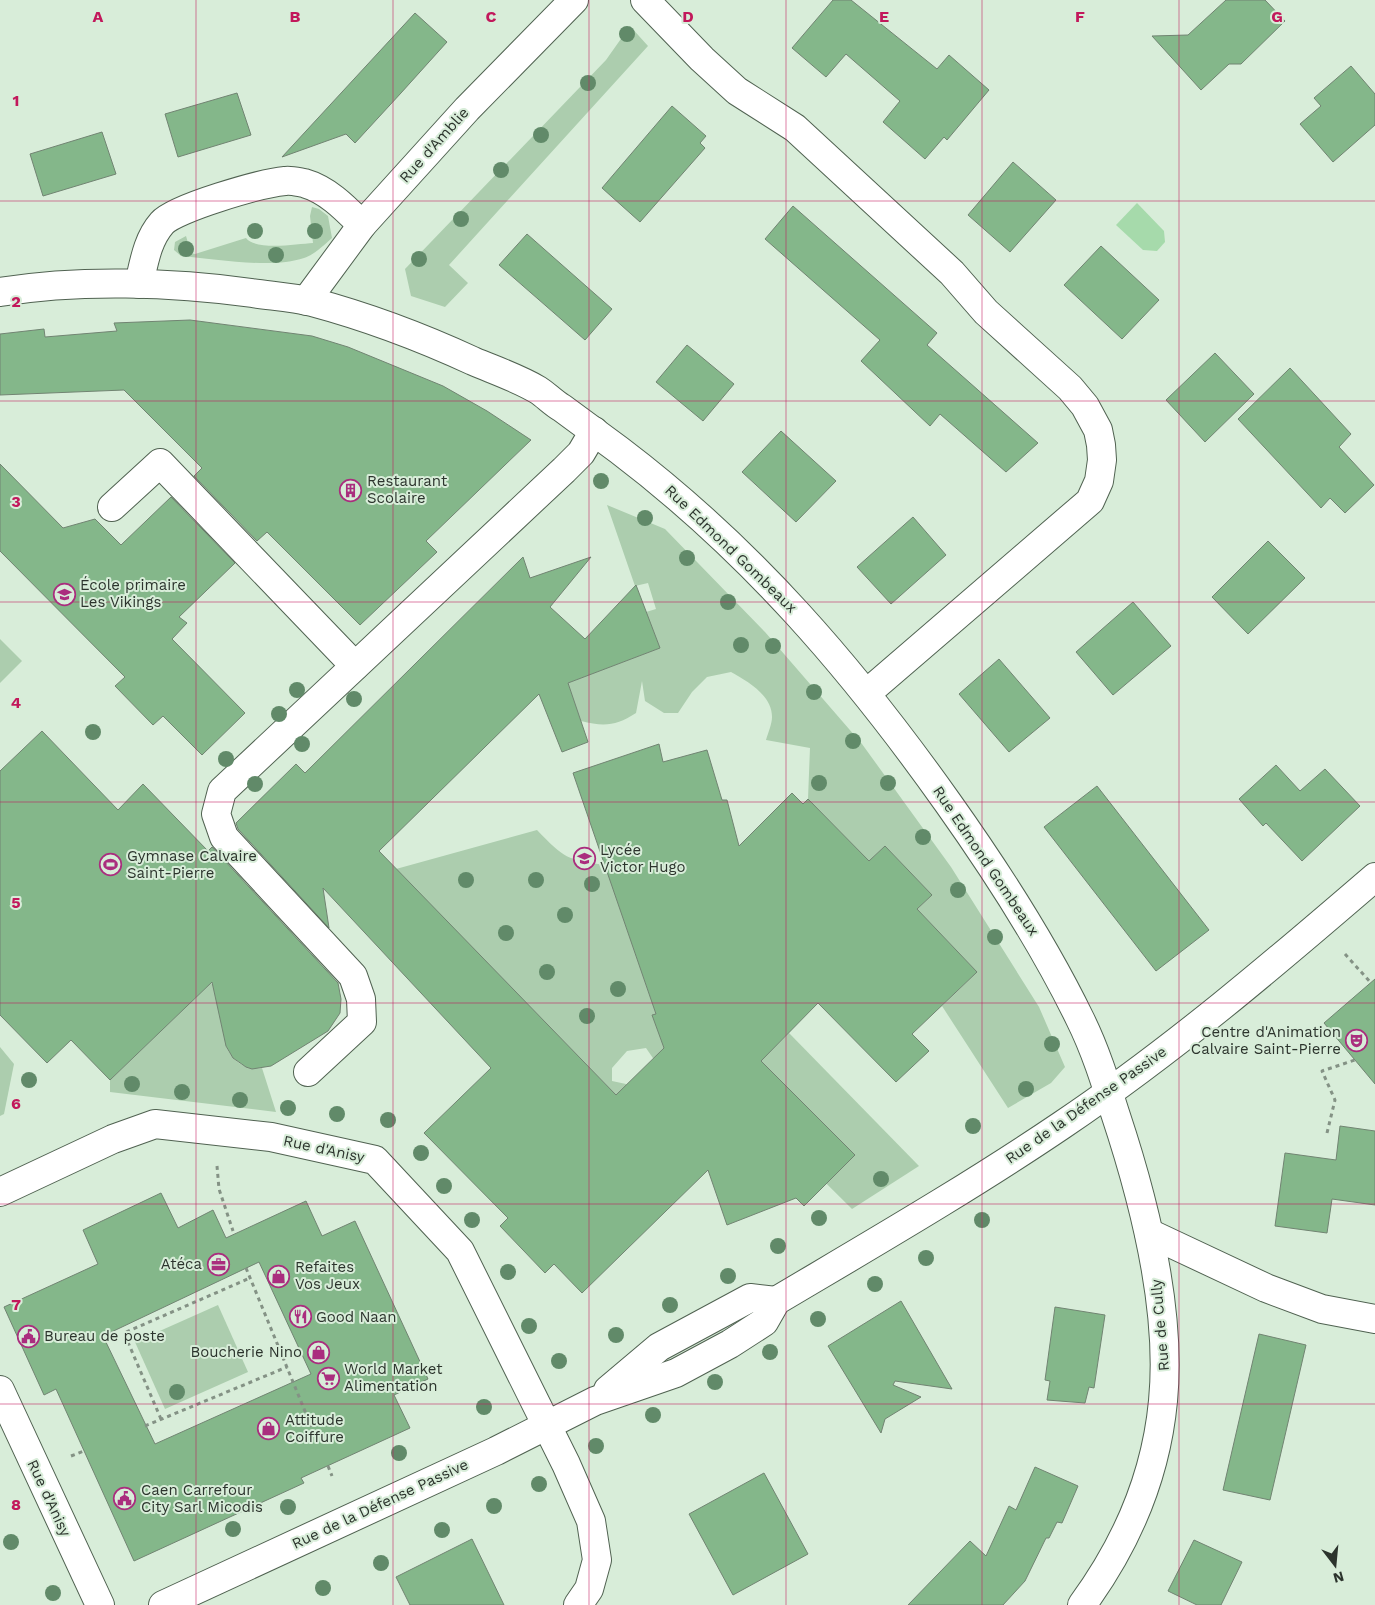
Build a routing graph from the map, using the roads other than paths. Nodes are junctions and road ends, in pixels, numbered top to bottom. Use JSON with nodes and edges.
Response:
{"nodes":[{"id":1,"x":574,"y":0,"type":"edge"},
{"id":2,"x":645,"y":0,"type":"edge"},
{"id":3,"x":362,"y":225,"type":"junction"},
{"id":4,"x":139,"y":284,"type":"junction"},
{"id":5,"x":0,"y":292,"type":"edge"},
{"id":6,"x":306,"y":301,"type":"junction"},
{"id":7,"x":594,"y":431,"type":"junction"},
{"id":8,"x":112,"y":508,"type":"dead end"},
{"id":9,"x":355,"y":666,"type":"junction"},
{"id":10,"x":867,"y":693,"type":"junction"},
{"id":11,"x":1375,"y":877,"type":"edge"},
{"id":12,"x":308,"y":1072,"type":"dead end"},
{"id":13,"x":1109,"y":1092,"type":"junction"},
{"id":14,"x":0,"y":1192,"type":"edge"},
{"id":15,"x":1149,"y":1233,"type":"junction"},
{"id":16,"x":1375,"y":1319,"type":"edge"},
{"id":17,"x":3,"y":1406,"type":"edge"},
{"id":18,"x":546,"y":1425,"type":"junction"},
{"id":19,"x":100,"y":1605,"type":"edge"},
{"id":20,"x":163,"y":1605,"type":"edge"},
{"id":21,"x":578,"y":1605,"type":"edge"},
{"id":22,"x":1082,"y":1605,"type":"edge"}],
"edges":[{"from":1,"to":3,"type":"street","name":"Rue d'Amblie"},
{"from":2,"to":10,"type":"street"},
{"from":3,"to":4,"type":"street"},
{"from":3,"to":6,"type":"street","name":"Rue d'Amblie"},
{"from":4,"to":5,"type":"street","name":"Rue Edmond Gombeaux"},
{"from":4,"to":6,"type":"street","name":"Rue Edmond Gombeaux"},
{"from":6,"to":7,"type":"street","name":"Rue Edmond Gombeaux"},
{"from":7,"to":9,"type":"street"},
{"from":7,"to":10,"type":"street","name":"Rue Edmond Gombeaux"},
{"from":8,"to":9,"type":"street"},
{"from":9,"to":12,"type":"street"},
{"from":10,"to":13,"type":"street","name":"Rue Edmond Gombeaux"},
{"from":11,"to":13,"type":"street","name":"Rue de la Défense Passive"},
{"from":13,"to":15,"type":"street","name":"Rue de Cully"},
{"from":13,"to":18,"type":"street","name":"Rue de la Défense Passive"},
{"from":14,"to":18,"type":"street","name":"Rue d'Anisy"},
{"from":15,"to":16,"type":"street"},
{"from":15,"to":22,"type":"street","name":"Rue de Cully"},
{"from":17,"to":19,"type":"street","name":"Rue d'Anisy"},
{"from":18,"to":20,"type":"street","name":"Rue de la Défense Passive"},
{"from":18,"to":21,"type":"street","name":"Rue d'Anisy"}]}
